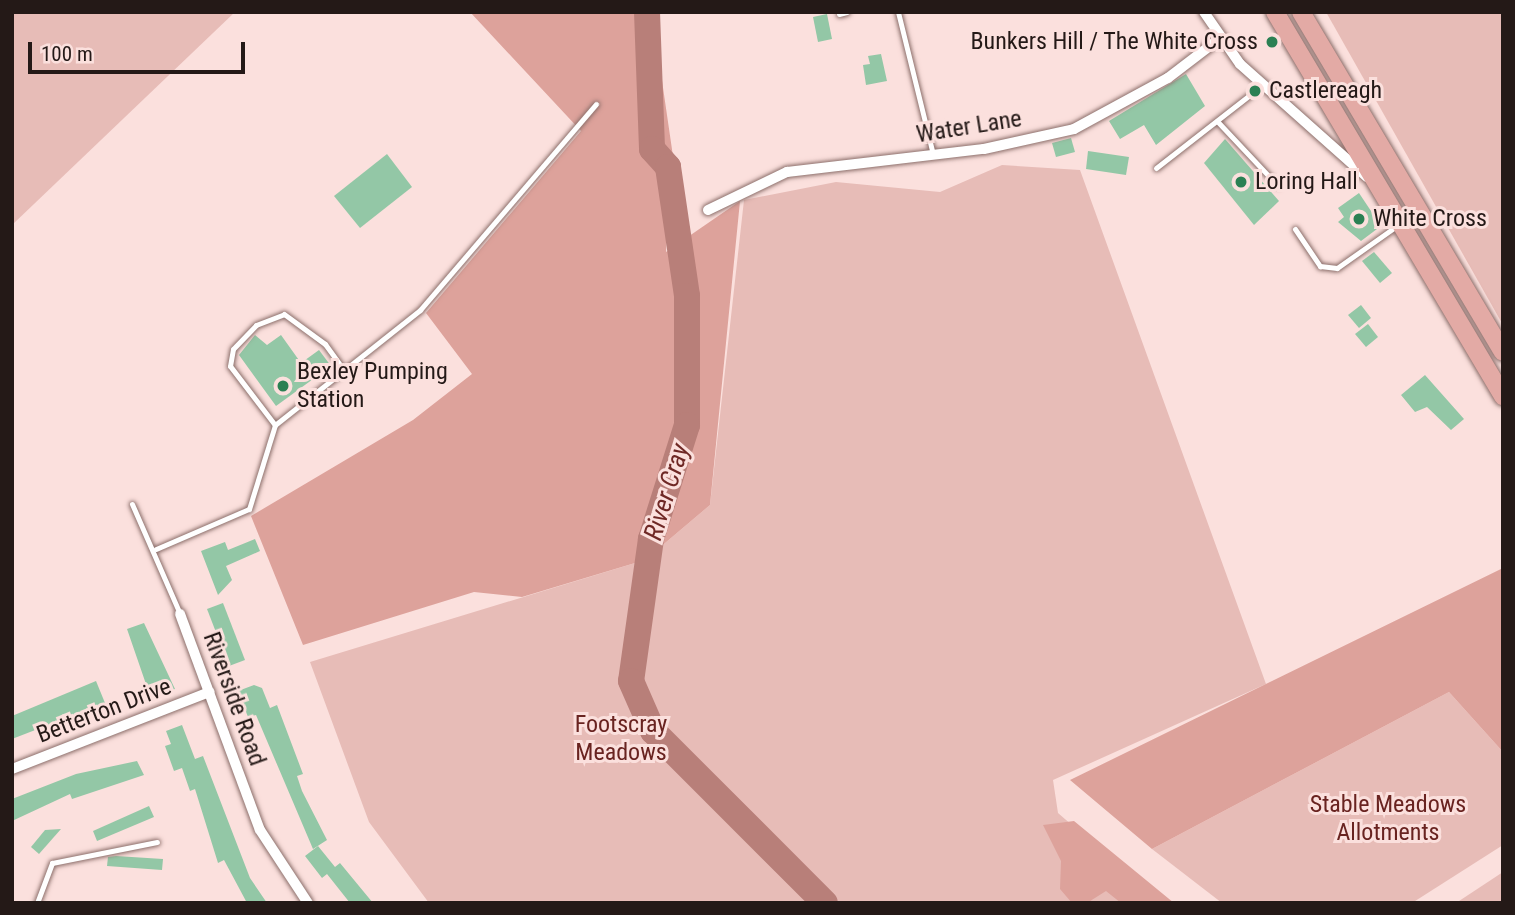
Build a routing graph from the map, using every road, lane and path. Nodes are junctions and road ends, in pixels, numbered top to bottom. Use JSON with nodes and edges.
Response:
{"nodes":[{"id":1,"x":846,"y":12,"type":"edge"},
{"id":2,"x":898,"y":12,"type":"edge"},
{"id":3,"x":1204,"y":12,"type":"edge"},
{"id":4,"x":1275,"y":12,"type":"edge"},
{"id":5,"x":1301,"y":12,"type":"edge"},
{"id":6,"x":839,"y":14,"type":"edge"},
{"id":7,"x":1219,"y":39,"type":"junction"},
{"id":8,"x":1264,"y":84,"type":"junction"},
{"id":9,"x":596,"y":104,"type":"dead end"},
{"id":10,"x":1217,"y":121,"type":"junction"},
{"id":11,"x":933,"y":155,"type":"junction"},
{"id":12,"x":1156,"y":167,"type":"dead end"},
{"id":13,"x":1277,"y":185,"type":"dead end"},
{"id":14,"x":1380,"y":188,"type":"junction"},
{"id":15,"x":708,"y":210,"type":"dead end"},
{"id":16,"x":1400,"y":223,"type":"junction"},
{"id":17,"x":1295,"y":229,"type":"dead end"},
{"id":18,"x":1498,"y":332,"type":"edge"},
{"id":19,"x":1503,"y":352,"type":"edge"},
{"id":20,"x":344,"y":370,"type":"junction"},
{"id":21,"x":1503,"y":396,"type":"edge"},
{"id":22,"x":275,"y":425,"type":"junction"},
{"id":23,"x":132,"y":504,"type":"dead end"},
{"id":24,"x":156,"y":549,"type":"junction"},
{"id":25,"x":180,"y":614,"type":"joint"},
{"id":26,"x":210,"y":692,"type":"junction"},
{"id":27,"x":12,"y":769,"type":"edge"},
{"id":28,"x":157,"y":842,"type":"dead end"},
{"id":29,"x":37,"y":903,"type":"edge"},
{"id":30,"x":308,"y":903,"type":"edge"}],
"edges":[{"from":1,"to":6,"type":"lane"},
{"from":2,"to":11,"type":"lane"},
{"from":3,"to":7,"type":"street"},
{"from":4,"to":14,"type":"main road"},
{"from":5,"to":18,"type":"main road"},
{"from":7,"to":8,"type":"street"},
{"from":7,"to":11,"type":"street","name":"Water Lane"},
{"from":8,"to":10,"type":"lane"},
{"from":8,"to":14,"type":"street"},
{"from":9,"to":20,"type":"lane"},
{"from":10,"to":12,"type":"lane"},
{"from":10,"to":13,"type":"lane"},
{"from":11,"to":15,"type":"street","name":"Water Lane"},
{"from":14,"to":16,"type":"main road"},
{"from":16,"to":17,"type":"lane"},
{"from":16,"to":21,"type":"main road"},
{"from":18,"to":19,"type":"main road"},
{"from":20,"to":22,"type":"lane"},
{"from":20,"to":22,"type":"lane"},
{"from":22,"to":24,"type":"lane"},
{"from":23,"to":24,"type":"lane","name":"Riverside Road"},
{"from":24,"to":25,"type":"lane","name":"Riverside Road"},
{"from":25,"to":26,"type":"street","name":"Riverside Road"},
{"from":26,"to":27,"type":"street","name":"Betterton Drive"},
{"from":26,"to":30,"type":"street","name":"Riverside Road"},
{"from":28,"to":29,"type":"lane"}]}
